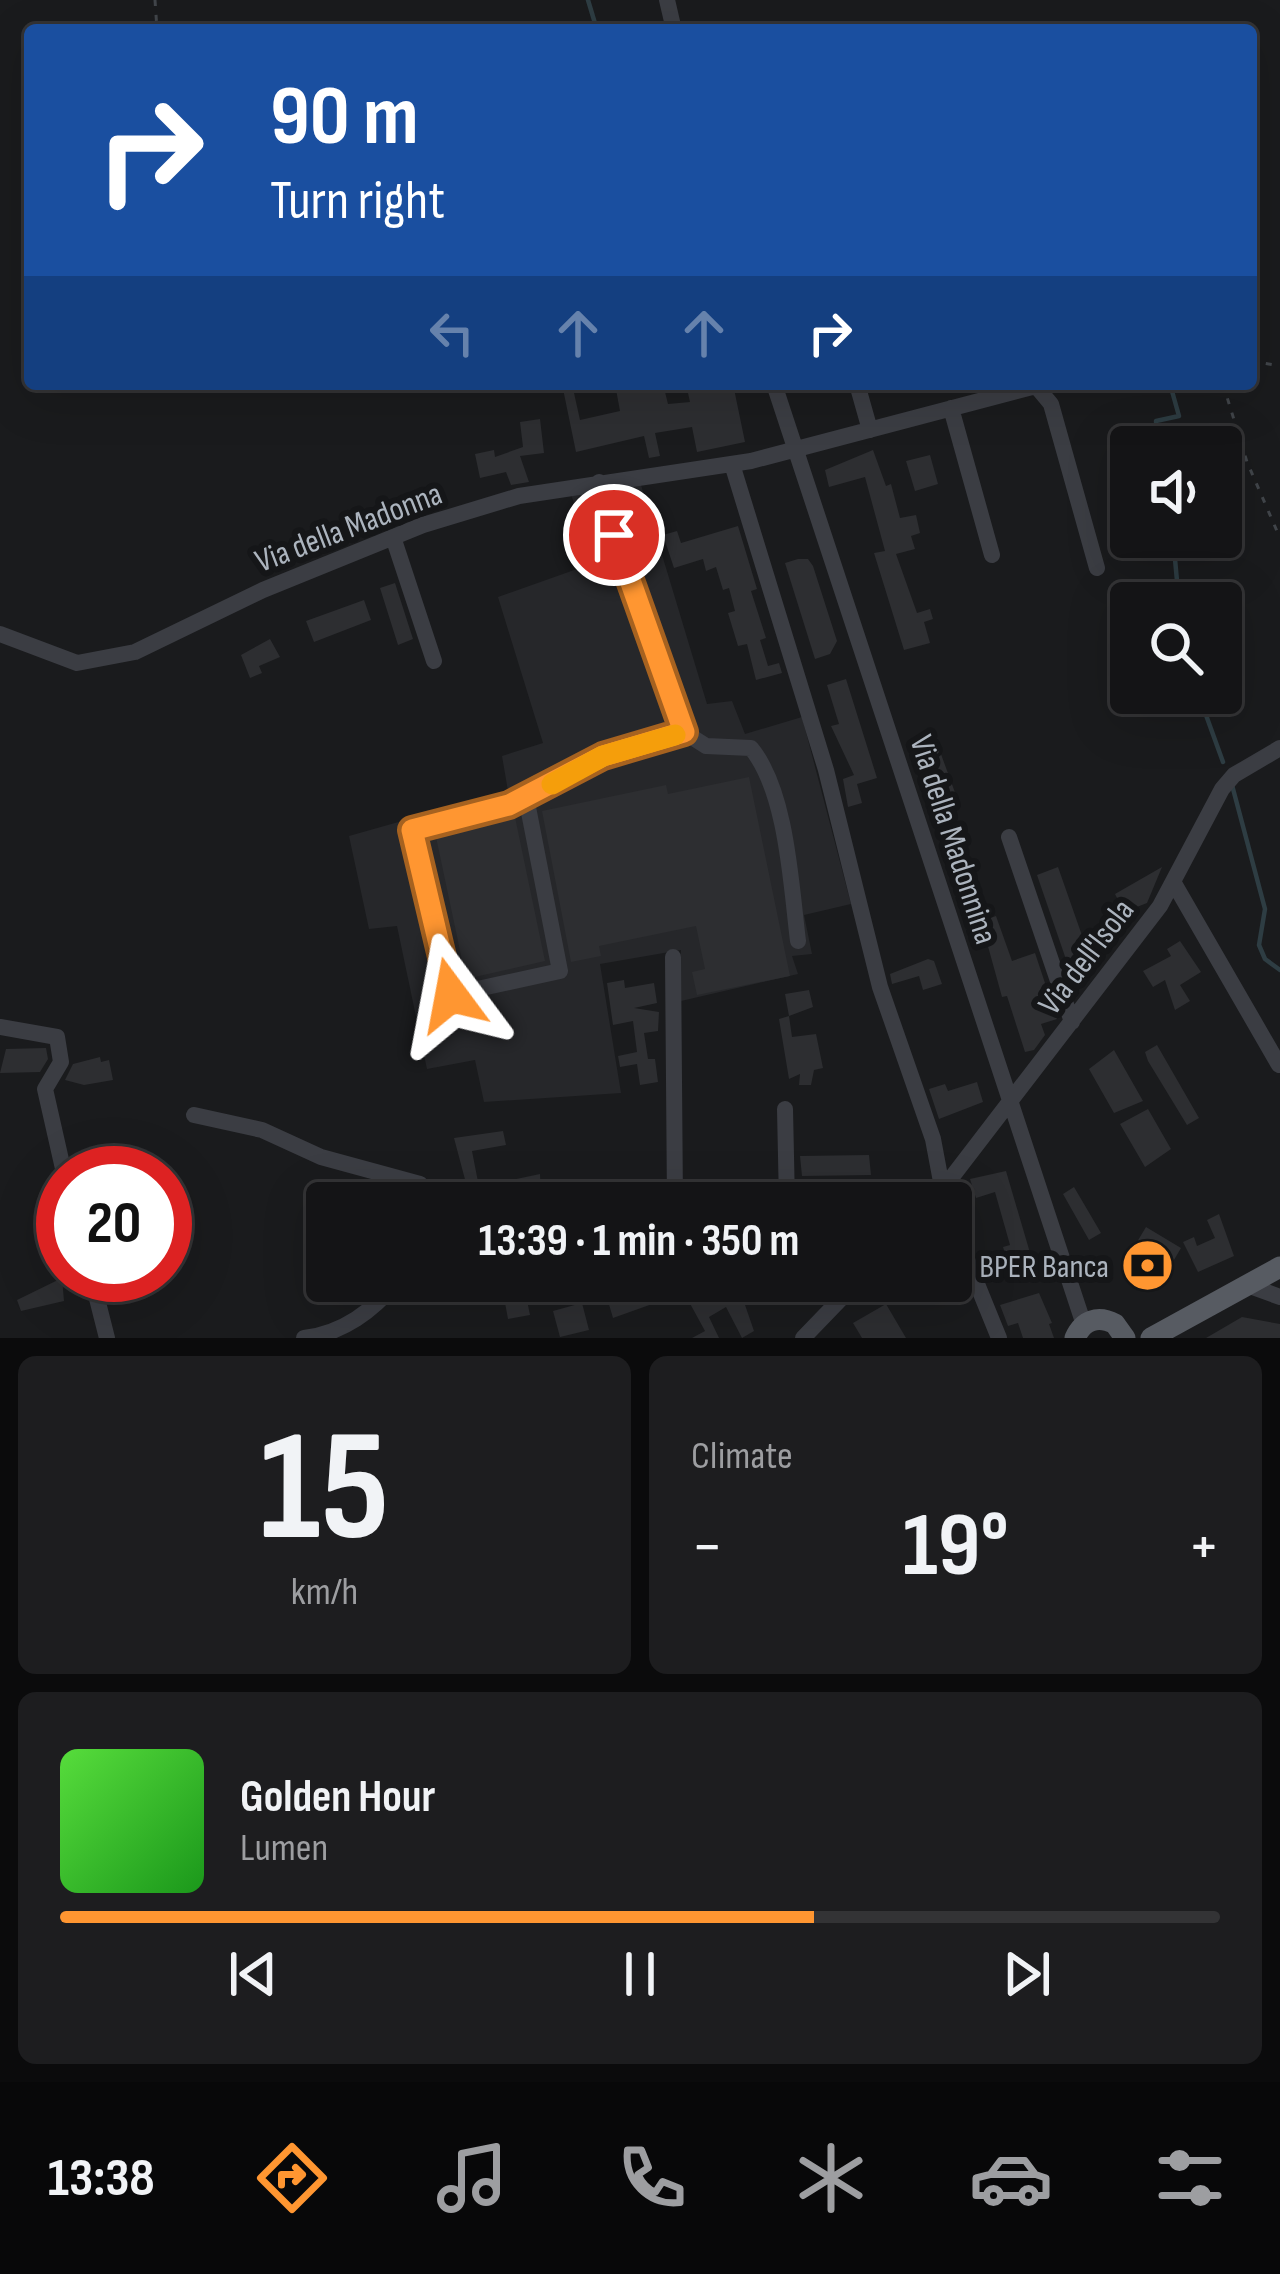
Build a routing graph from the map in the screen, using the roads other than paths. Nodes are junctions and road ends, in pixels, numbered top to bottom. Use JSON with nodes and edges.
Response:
{"nodes":[{"id":1,"x":776,"y":390,"type":"edge"},
{"id":2,"x":859,"y":390,"type":"edge"},
{"id":3,"x":1021,"y":390,"type":"edge"},
{"id":4,"x":1041,"y":390,"type":"edge"},
{"id":5,"x":951,"y":408,"type":"junction"},
{"id":6,"x":870,"y":430,"type":"junction"},
{"id":7,"x":795,"y":450,"type":"junction"},
{"id":8,"x":732,"y":464,"type":"junction"},
{"id":9,"x":599,"y":482,"type":"junction"},
{"id":10,"x":393,"y":537,"type":"junction"},
{"id":11,"x":992,"y":555,"type":"dead end"},
{"id":12,"x":1096,"y":568,"type":"dead end"},
{"id":13,"x":0,"y":634,"type":"edge"},
{"id":14,"x":434,"y":662,"type":"dead end"},
{"id":15,"x":684,"y":732,"type":"junction"},
{"id":16,"x":1280,"y":748,"type":"edge"},
{"id":17,"x":526,"y":797,"type":"junction"},
{"id":18,"x":1010,"y":837,"type":"dead end"},
{"id":19,"x":1175,"y":885,"type":"junction"},
{"id":20,"x":798,"y":941,"type":"dead end"},
{"id":21,"x":673,"y":957,"type":"dead end"},
{"id":22,"x":1072,"y":1022,"type":"junction"},
{"id":23,"x":0,"y":1027,"type":"edge"},
{"id":24,"x":1279,"y":1066,"type":"edge"},
{"id":25,"x":1011,"y":1103,"type":"junction"},
{"id":26,"x":785,"y":1109,"type":"dead end"},
{"id":27,"x":194,"y":1115,"type":"dead end"},
{"id":28,"x":58,"y":1146,"type":"edge"},
{"id":29,"x":413,"y":1182,"type":"edge"},
{"id":30,"x":675,"y":1182,"type":"edge"},
{"id":31,"x":787,"y":1182,"type":"edge"},
{"id":32,"x":938,"y":1182,"type":"edge"},
{"id":33,"x":953,"y":1182,"type":"edge"},
{"id":34,"x":1280,"y":1267,"type":"edge"},
{"id":35,"x":972,"y":1272,"type":"edge"},
{"id":36,"x":1247,"y":1285,"type":"junction"},
{"id":37,"x":1280,"y":1287,"type":"edge"},
{"id":38,"x":1280,"y":1297,"type":"edge"},
{"id":39,"x":98,"y":1302,"type":"edge"},
{"id":40,"x":380,"y":1302,"type":"edge"},
{"id":41,"x":843,"y":1302,"type":"edge"},
{"id":42,"x":1083,"y":1324,"type":"edge"},
{"id":43,"x":822,"y":1330,"type":"edge"},
{"id":44,"x":107,"y":1338,"type":"edge"},
{"id":45,"x":304,"y":1338,"type":"edge"},
{"id":46,"x":803,"y":1338,"type":"edge"},
{"id":47,"x":999,"y":1338,"type":"edge"},
{"id":48,"x":1125,"y":1338,"type":"edge"},
{"id":49,"x":1151,"y":1338,"type":"edge"}],
"edges":[{"from":1,"to":7,"type":"street","name":"Via della Madonnina"},
{"from":2,"to":6,"type":"street"},
{"from":3,"to":5,"type":"street","name":"Via della Madonna"},
{"from":4,"to":12,"type":"street","name":"Via della Madonna"},
{"from":5,"to":6,"type":"street","name":"Via della Madonna"},
{"from":5,"to":11,"type":"street"},
{"from":6,"to":7,"type":"street","name":"Via della Madonna"},
{"from":7,"to":8,"type":"street","name":"Via della Madonna"},
{"from":7,"to":25,"type":"street","name":"Via della Madonnina"},
{"from":8,"to":9,"type":"street","name":"Via della Madonna"},
{"from":8,"to":32,"type":"street"},
{"from":9,"to":10,"type":"street","name":"Via della Madonna"},
{"from":9,"to":15,"type":"street"},
{"from":10,"to":13,"type":"street","name":"Via della Madonna"},
{"from":10,"to":14,"type":"street"},
{"from":15,"to":17,"type":"street"},
{"from":15,"to":20,"type":"street"},
{"from":16,"to":19,"type":"street","name":"Via dell'Isola"},
{"from":17,"to":17,"type":"street"},
{"from":18,"to":22,"type":"street"},
{"from":19,"to":22,"type":"street","name":"Via dell'Isola"},
{"from":19,"to":24,"type":"street"},
{"from":21,"to":30,"type":"street"},
{"from":22,"to":25,"type":"street","name":"Via dell'Isola"},
{"from":23,"to":28,"type":"street"},
{"from":25,"to":33,"type":"street","name":"Via dell'Isola"},
{"from":25,"to":42,"type":"street","name":"Via della Madonnina"},
{"from":26,"to":31,"type":"street"},
{"from":27,"to":29,"type":"street"},
{"from":34,"to":36,"type":"main road"},
{"from":34,"to":37,"type":"street"},
{"from":35,"to":47,"type":"street"},
{"from":36,"to":38,"type":"street"},
{"from":36,"to":49,"type":"main road"},
{"from":39,"to":44,"type":"street"},
{"from":40,"to":45,"type":"street"},
{"from":41,"to":43,"type":"street"},
{"from":42,"to":48,"type":"main road"},
{"from":43,"to":46,"type":"street"}]}
